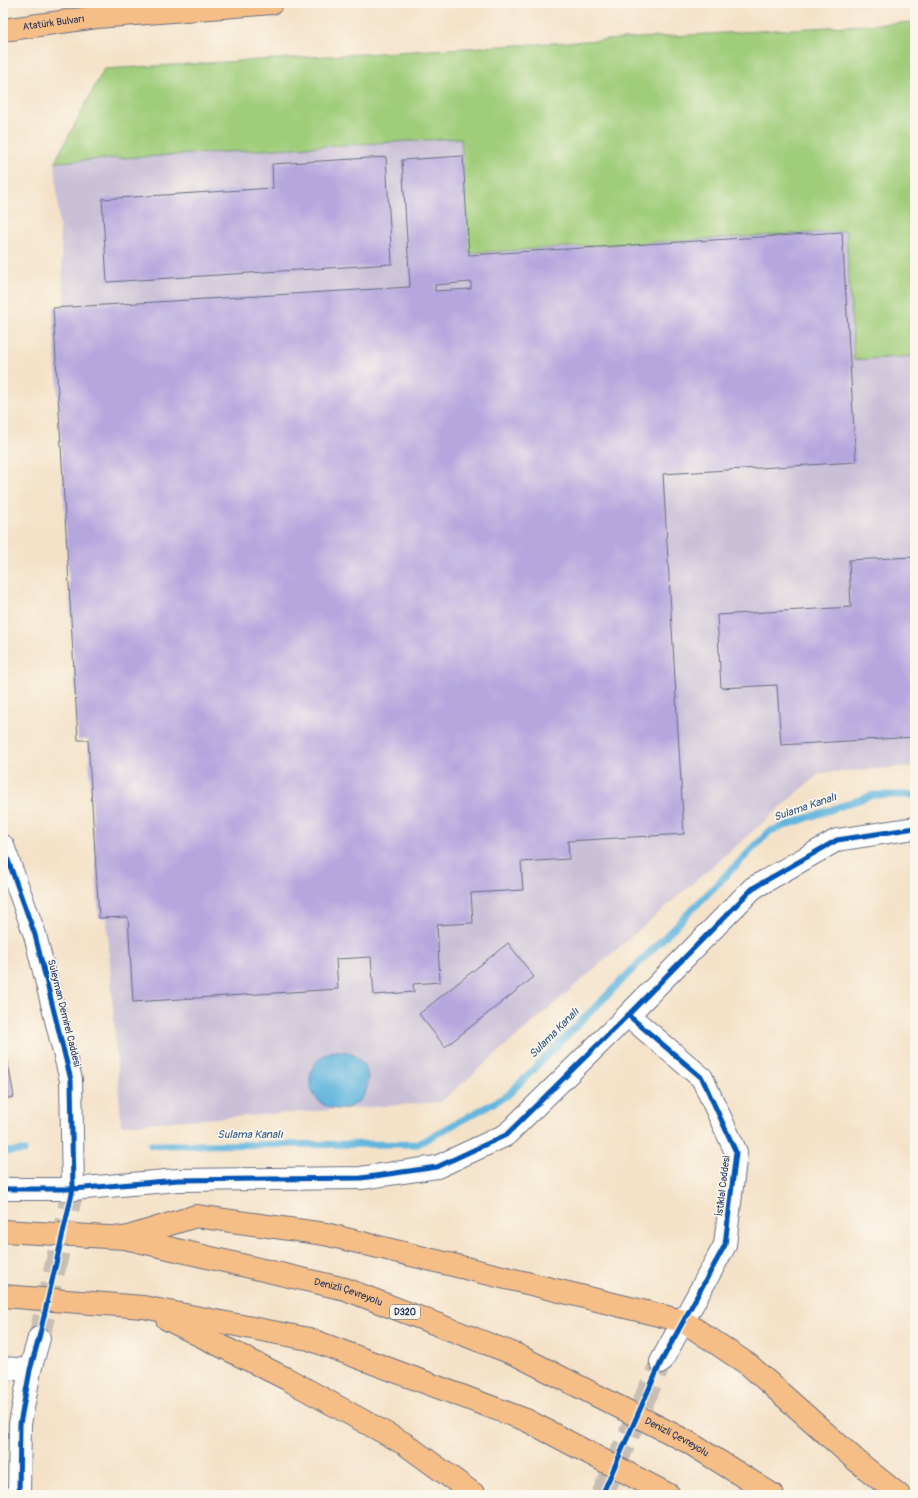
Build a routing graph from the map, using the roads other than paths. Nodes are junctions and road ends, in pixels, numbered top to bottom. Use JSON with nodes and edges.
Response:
{"nodes":[{"id":1,"x":272,"y":3,"type":"edge"},
{"id":2,"x":3,"y":30,"type":"edge"},
{"id":3,"x":915,"y":828,"type":"edge"},
{"id":4,"x":3,"y":846,"type":"edge"},
{"id":5,"x":628,"y":1015,"type":"junction"},
{"id":6,"x":3,"y":1189,"type":"edge"},
{"id":7,"x":74,"y":1189,"type":"junction"},
{"id":8,"x":3,"y":1231,"type":"edge"},
{"id":9,"x":125,"y":1238,"type":"junction"},
{"id":10,"x":3,"y":1296,"type":"edge"},
{"id":11,"x":143,"y":1307,"type":"junction"},
{"id":12,"x":683,"y":1321,"type":"junction"},
{"id":13,"x":39,"y":1338,"type":"tunnel mouth"},
{"id":14,"x":661,"y":1362,"type":"tunnel mouth"},
{"id":15,"x":3,"y":1368,"type":"edge"},
{"id":16,"x":30,"y":1370,"type":"junction"},
{"id":17,"x":19,"y":1495,"type":"edge"},
{"id":18,"x":475,"y":1495,"type":"edge"},
{"id":19,"x":669,"y":1495,"type":"edge"},
{"id":20,"x":773,"y":1495,"type":"edge"},
{"id":21,"x":899,"y":1495,"type":"edge"}],
"edges":[{"from":1,"to":2,"type":"main road","name":"Atatürk Bulvarı"},
{"from":3,"to":5,"type":"street"},
{"from":4,"to":7,"type":"street","name":"Süleyman Demirel Caddesi"},
{"from":5,"to":7,"type":"street"},
{"from":5,"to":12,"type":"street","name":"İstiklal Caddesi"},
{"from":6,"to":7,"type":"street"},
{"from":8,"to":9,"type":"main road","name":"Denizli Çevreyolu","number":"D320"},
{"from":9,"to":12,"type":"main road"},
{"from":9,"to":20,"type":"main road","name":"Denizli Çevreyolu","number":"D320"},
{"from":10,"to":11,"type":"main road"},
{"from":11,"to":18,"type":"main road"},
{"from":11,"to":19,"type":"main road"},
{"from":12,"to":14,"type":"street","name":"İstiklal Caddesi"},
{"from":12,"to":21,"type":"main road"},
{"from":13,"to":16,"type":"street"},
{"from":15,"to":16,"type":"street"},
{"from":16,"to":17,"type":"street"}]}
